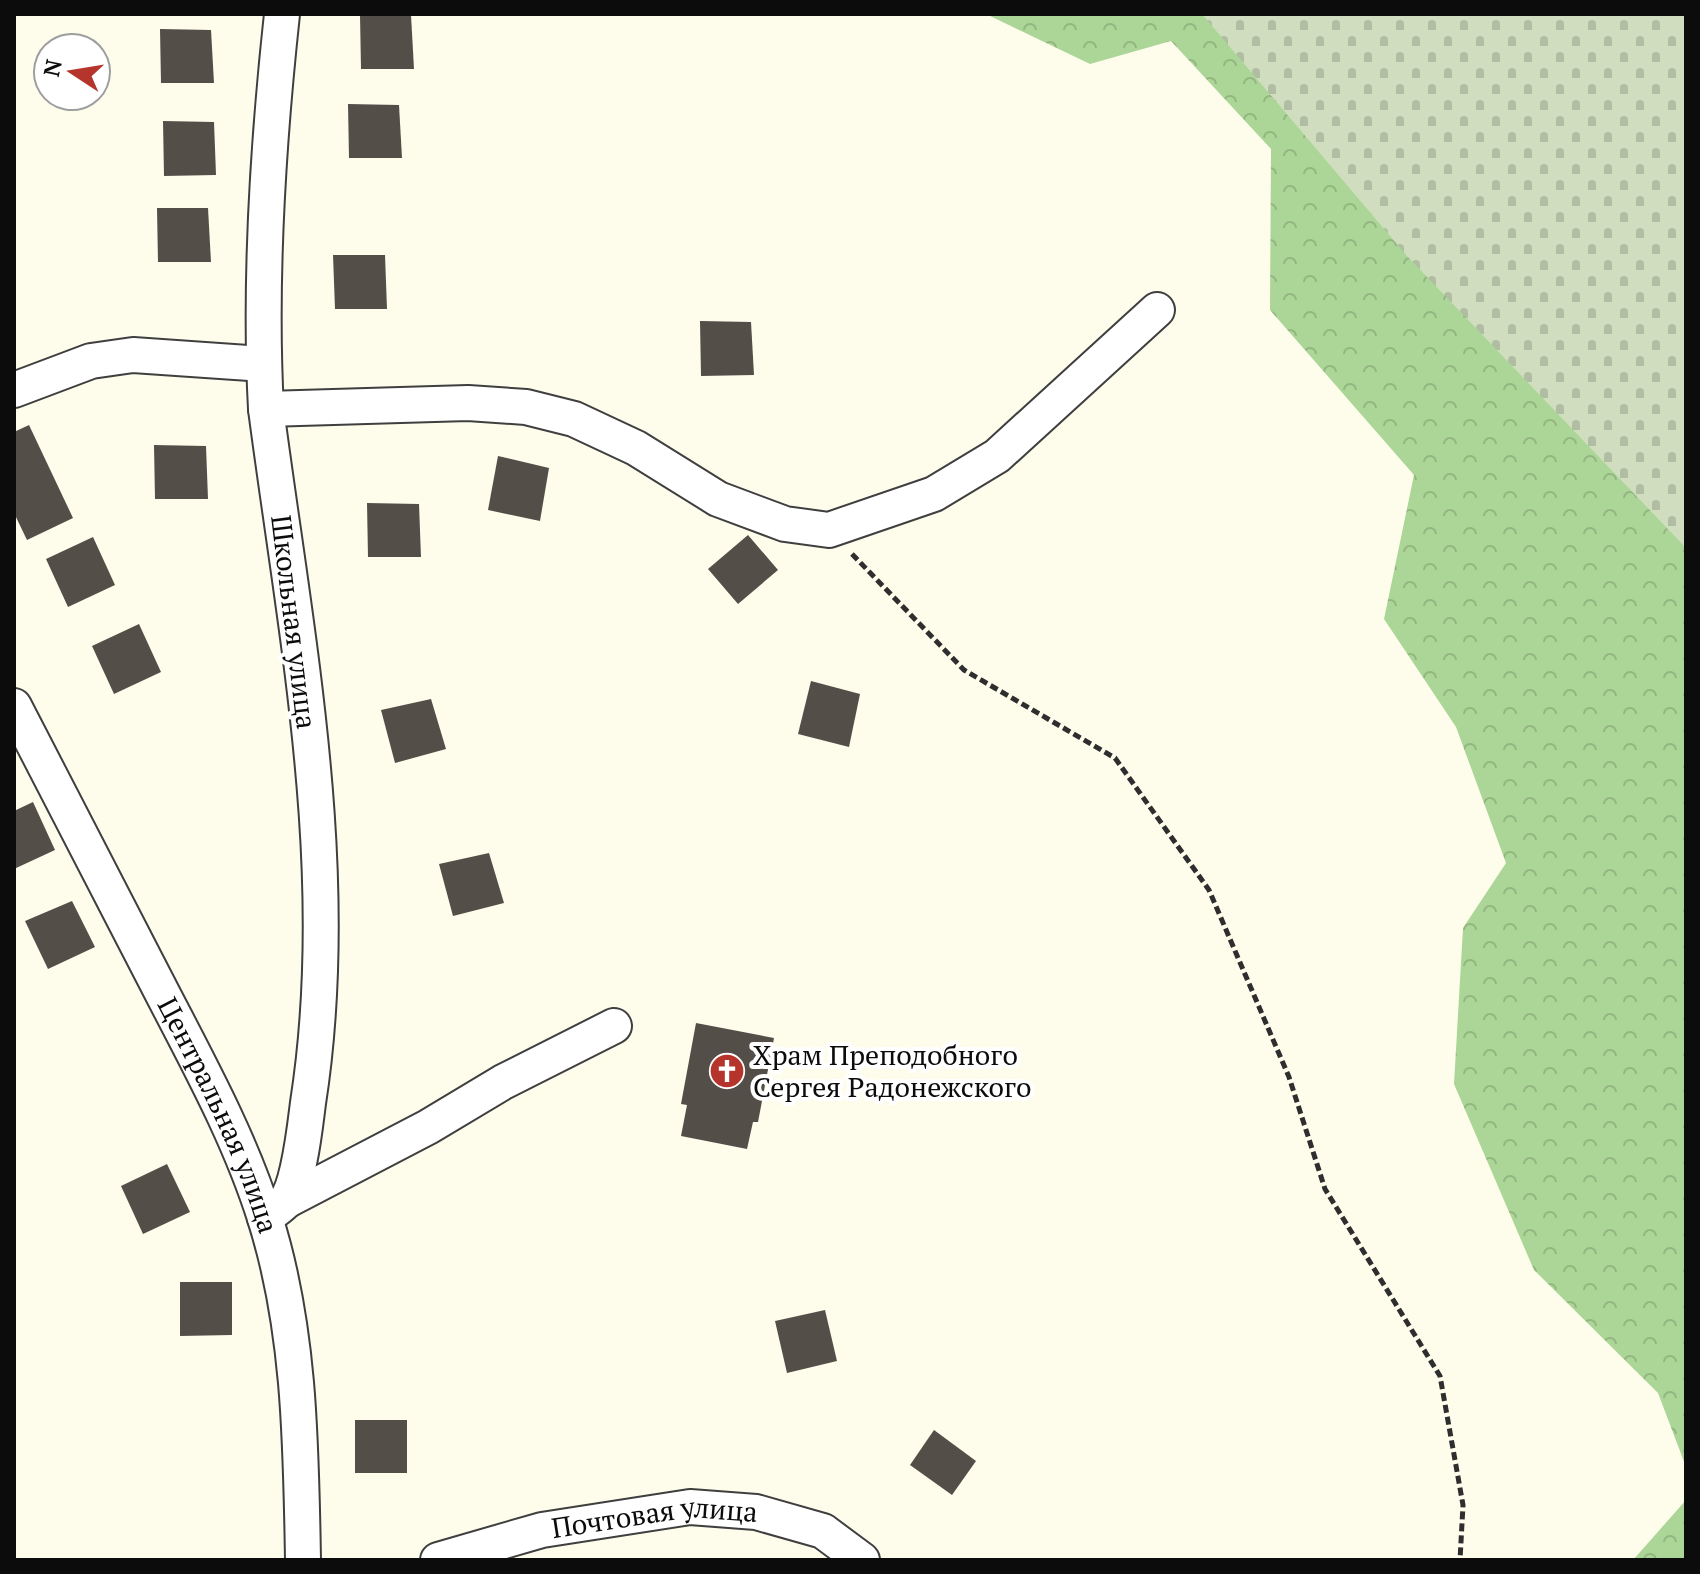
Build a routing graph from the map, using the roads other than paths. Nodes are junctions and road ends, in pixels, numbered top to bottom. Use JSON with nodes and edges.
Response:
{"nodes":[{"id":1,"x":282,"y":14,"type":"edge"},
{"id":2,"x":1157,"y":310,"type":"dead end"},
{"id":3,"x":264,"y":364,"type":"junction"},
{"id":4,"x":14,"y":390,"type":"edge"},
{"id":5,"x":266,"y":409,"type":"junction"},
{"id":6,"x":14,"y":706,"type":"edge"},
{"id":7,"x":614,"y":1026,"type":"dead end"},
{"id":8,"x":275,"y":1209,"type":"junction"},
{"id":9,"x":303,"y":1560,"type":"edge"},
{"id":10,"x":438,"y":1560,"type":"edge"},
{"id":11,"x":862,"y":1560,"type":"edge"}],
"edges":[{"from":1,"to":3,"type":"street","name":"Школьная улица"},
{"from":2,"to":5,"type":"street"},
{"from":3,"to":4,"type":"street"},
{"from":3,"to":5,"type":"street","name":"Школьная улица"},
{"from":5,"to":8,"type":"street","name":"Школьная улица"},
{"from":6,"to":8,"type":"street","name":"Центральная улица"},
{"from":7,"to":8,"type":"street"},
{"from":8,"to":9,"type":"street","name":"Центральная улица"},
{"from":10,"to":11,"type":"street","name":"Почтовая улица"}]}
